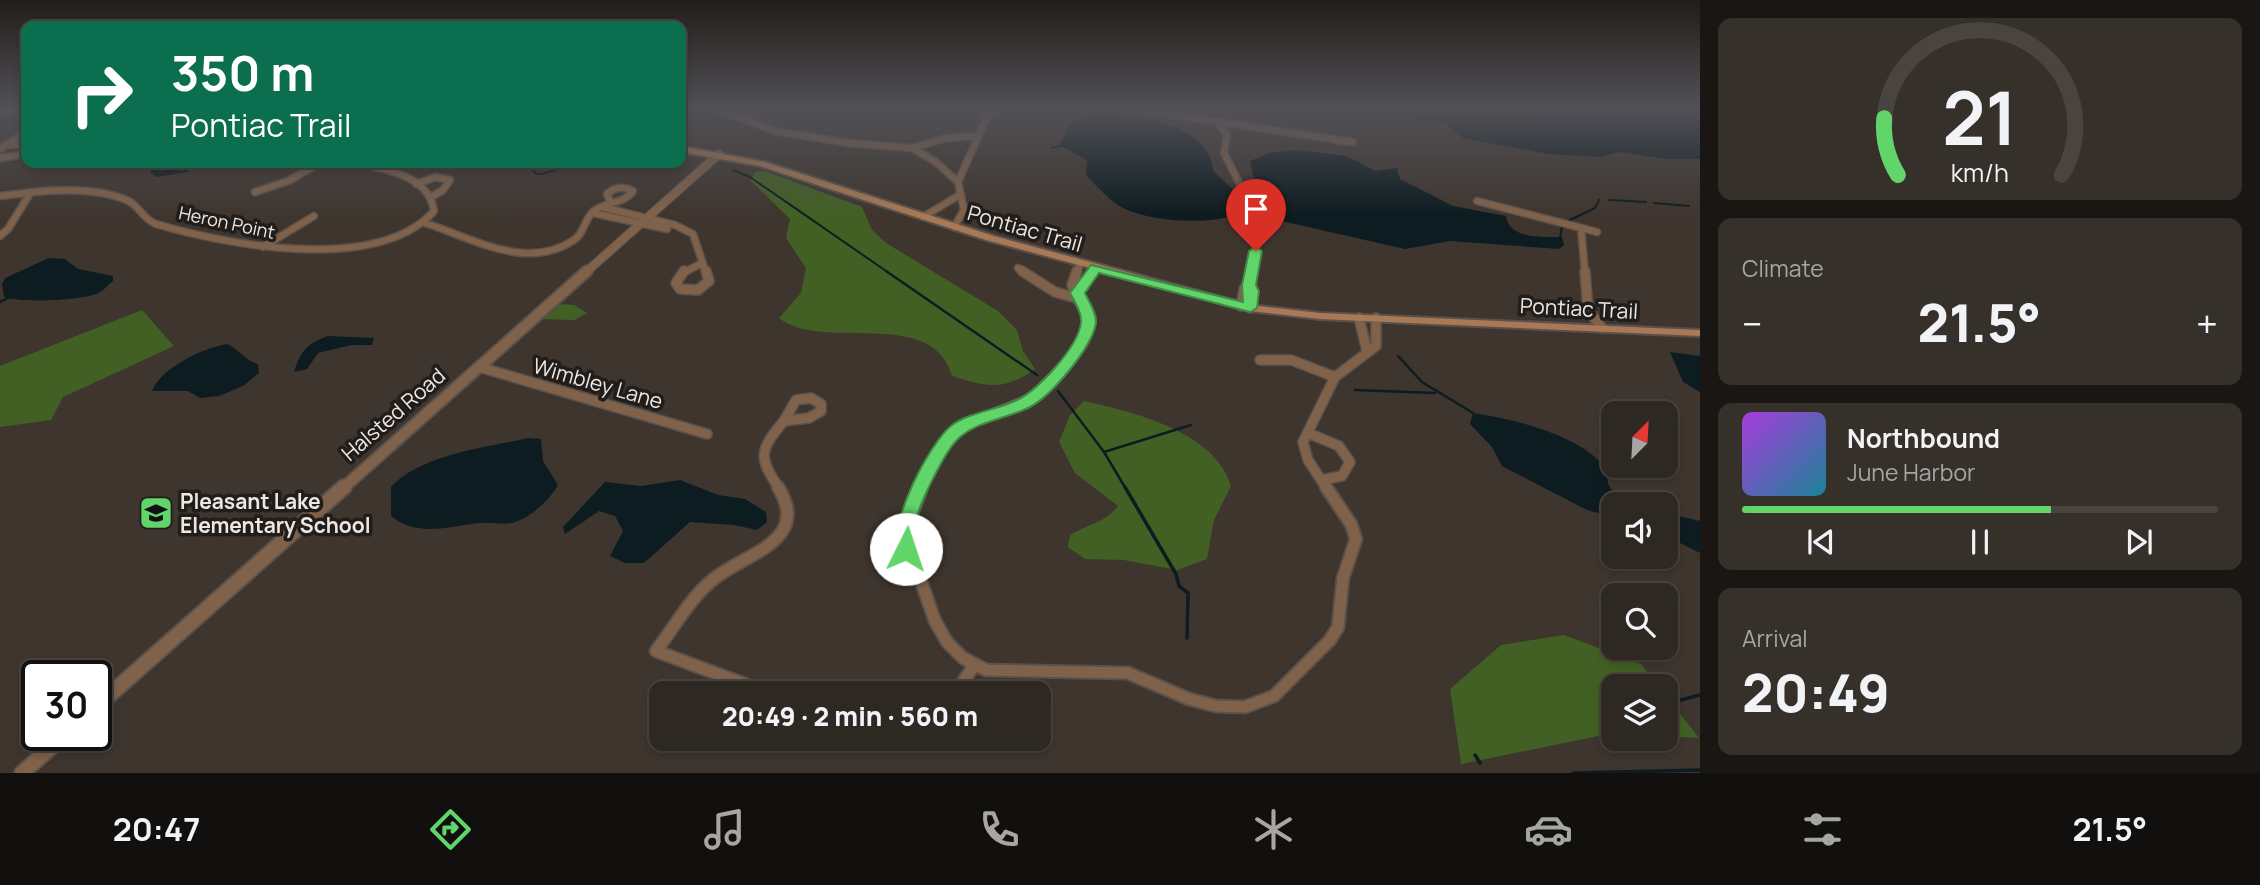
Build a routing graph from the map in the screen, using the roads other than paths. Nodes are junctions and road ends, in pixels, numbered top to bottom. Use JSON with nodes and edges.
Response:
{"nodes":[{"id":1,"x":854,"y":143,"type":"edge"},
{"id":2,"x":929,"y":143,"type":"edge"},
{"id":3,"x":974,"y":143,"type":"edge"},
{"id":4,"x":1226,"y":143,"type":"edge"},
{"id":5,"x":21,"y":145,"type":"edge"},
{"id":6,"x":3,"y":147,"type":"edge"},
{"id":7,"x":912,"y":148,"type":"junction"},
{"id":8,"x":686,"y":150,"type":"edge"},
{"id":9,"x":719,"y":154,"type":"junction"},
{"id":10,"x":21,"y":155,"type":"edge"},
{"id":11,"x":0,"y":158,"type":"edge"},
{"id":12,"x":311,"y":168,"type":"edge"},
{"id":13,"x":396,"y":168,"type":"edge"},
{"id":14,"x":958,"y":182,"type":"junction"},
{"id":15,"x":416,"y":184,"type":"junction"},
{"id":16,"x":31,"y":192,"type":"junction"},
{"id":17,"x":255,"y":192,"type":"dead end"},
{"id":18,"x":961,"y":194,"type":"junction"},
{"id":19,"x":0,"y":196,"type":"edge"},
{"id":20,"x":431,"y":197,"type":"junction"},
{"id":21,"x":610,"y":201,"type":"dead end"},
{"id":22,"x":1476,"y":201,"type":"dead end"},
{"id":23,"x":601,"y":207,"type":"junction"},
{"id":24,"x":593,"y":213,"type":"junction"},
{"id":25,"x":314,"y":216,"type":"dead end"},
{"id":26,"x":923,"y":217,"type":"junction"},
{"id":27,"x":642,"y":221,"type":"junction"},
{"id":28,"x":425,"y":223,"type":"junction"},
{"id":29,"x":954,"y":227,"type":"junction"},
{"id":30,"x":1581,"y":228,"type":"junction"},
{"id":31,"x":1597,"y":232,"type":"dead end"},
{"id":32,"x":0,"y":236,"type":"edge"},
{"id":33,"x":263,"y":247,"type":"junction"},
{"id":34,"x":702,"y":263,"type":"junction"},
{"id":35,"x":1080,"y":264,"type":"junction"},
{"id":36,"x":1018,"y":268,"type":"dead end"},
{"id":37,"x":1096,"y":268,"type":"junction"},
{"id":38,"x":1079,"y":296,"type":"junction"},
{"id":39,"x":1245,"y":307,"type":"junction"},
{"id":40,"x":1359,"y":318,"type":"junction"},
{"id":41,"x":1376,"y":318,"type":"junction"},
{"id":42,"x":1602,"y":328,"type":"junction"},
{"id":43,"x":1700,"y":333,"type":"edge"},
{"id":44,"x":1367,"y":351,"type":"junction"},
{"id":45,"x":1260,"y":360,"type":"dead end"},
{"id":46,"x":479,"y":367,"type":"junction"},
{"id":47,"x":1335,"y":377,"type":"junction"},
{"id":48,"x":784,"y":421,"type":"dead end"},
{"id":49,"x":1308,"y":433,"type":"junction"},
{"id":50,"x":707,"y":434,"type":"dead end"},
{"id":51,"x":1321,"y":480,"type":"junction"},
{"id":52,"x":974,"y":666,"type":"junction"},
{"id":53,"x":736,"y":681,"type":"edge"},
{"id":54,"x":963,"y":681,"type":"edge"},
{"id":55,"x":112,"y":693,"type":"edge"},
{"id":56,"x":47,"y":751,"type":"edge"},
{"id":57,"x":22,"y":773,"type":"edge"}],
"edges":[{"from":1,"to":7,"type":"street"},
{"from":2,"to":7,"type":"street"},
{"from":3,"to":14,"type":"street"},
{"from":4,"to":39,"type":"street"},
{"from":5,"to":6,"type":"street"},
{"from":7,"to":14,"type":"street"},
{"from":8,"to":9,"type":"main road","name":"Pontiac Trail"},
{"from":9,"to":26,"type":"main road","name":"Pontiac Trail"},
{"from":9,"to":27,"type":"street","name":"Halsted Road"},
{"from":10,"to":11,"type":"street"},
{"from":12,"to":17,"type":"street"},
{"from":13,"to":15,"type":"street"},
{"from":14,"to":18,"type":"street"},
{"from":15,"to":20,"type":"street"},
{"from":15,"to":20,"type":"street"},
{"from":16,"to":19,"type":"street","name":"Heron Point"},
{"from":16,"to":32,"type":"street"},
{"from":16,"to":33,"type":"street","name":"Heron Point"},
{"from":18,"to":26,"type":"street"},
{"from":18,"to":29,"type":"street"},
{"from":20,"to":28,"type":"street"},
{"from":21,"to":23,"type":"street"},
{"from":22,"to":30,"type":"street"},
{"from":23,"to":24,"type":"street"},
{"from":23,"to":27,"type":"street"},
{"from":24,"to":27,"type":"street"},
{"from":24,"to":28,"type":"street"},
{"from":25,"to":33,"type":"street"},
{"from":26,"to":29,"type":"main road","name":"Pontiac Trail"},
{"from":27,"to":34,"type":"street"},
{"from":27,"to":46,"type":"street","name":"Halsted Road"},
{"from":28,"to":33,"type":"street","name":"Heron Point"},
{"from":29,"to":35,"type":"main road","name":"Pontiac Trail"},
{"from":30,"to":31,"type":"street"},
{"from":30,"to":42,"type":"street"},
{"from":34,"to":34,"type":"street"},
{"from":35,"to":37,"type":"main road","name":"Pontiac Trail"},
{"from":35,"to":38,"type":"street"},
{"from":36,"to":38,"type":"street"},
{"from":37,"to":38,"type":"street"},
{"from":37,"to":39,"type":"main road","name":"Pontiac Trail"},
{"from":38,"to":52,"type":"street"},
{"from":39,"to":40,"type":"main road","name":"Pontiac Trail"},
{"from":40,"to":41,"type":"main road","name":"Pontiac Trail"},
{"from":40,"to":44,"type":"street"},
{"from":41,"to":42,"type":"main road","name":"Pontiac Trail"},
{"from":41,"to":44,"type":"street"},
{"from":42,"to":43,"type":"main road","name":"Pontiac Trail"},
{"from":44,"to":47,"type":"street"},
{"from":45,"to":47,"type":"street"},
{"from":46,"to":50,"type":"street","name":"Wimbley Lane"},
{"from":46,"to":55,"type":"street","name":"Halsted Road"},
{"from":47,"to":49,"type":"street"},
{"from":48,"to":53,"type":"street"},
{"from":49,"to":51,"type":"street"},
{"from":49,"to":51,"type":"street"},
{"from":51,"to":52,"type":"street"},
{"from":52,"to":54,"type":"street"},
{"from":56,"to":57,"type":"street"}]}
